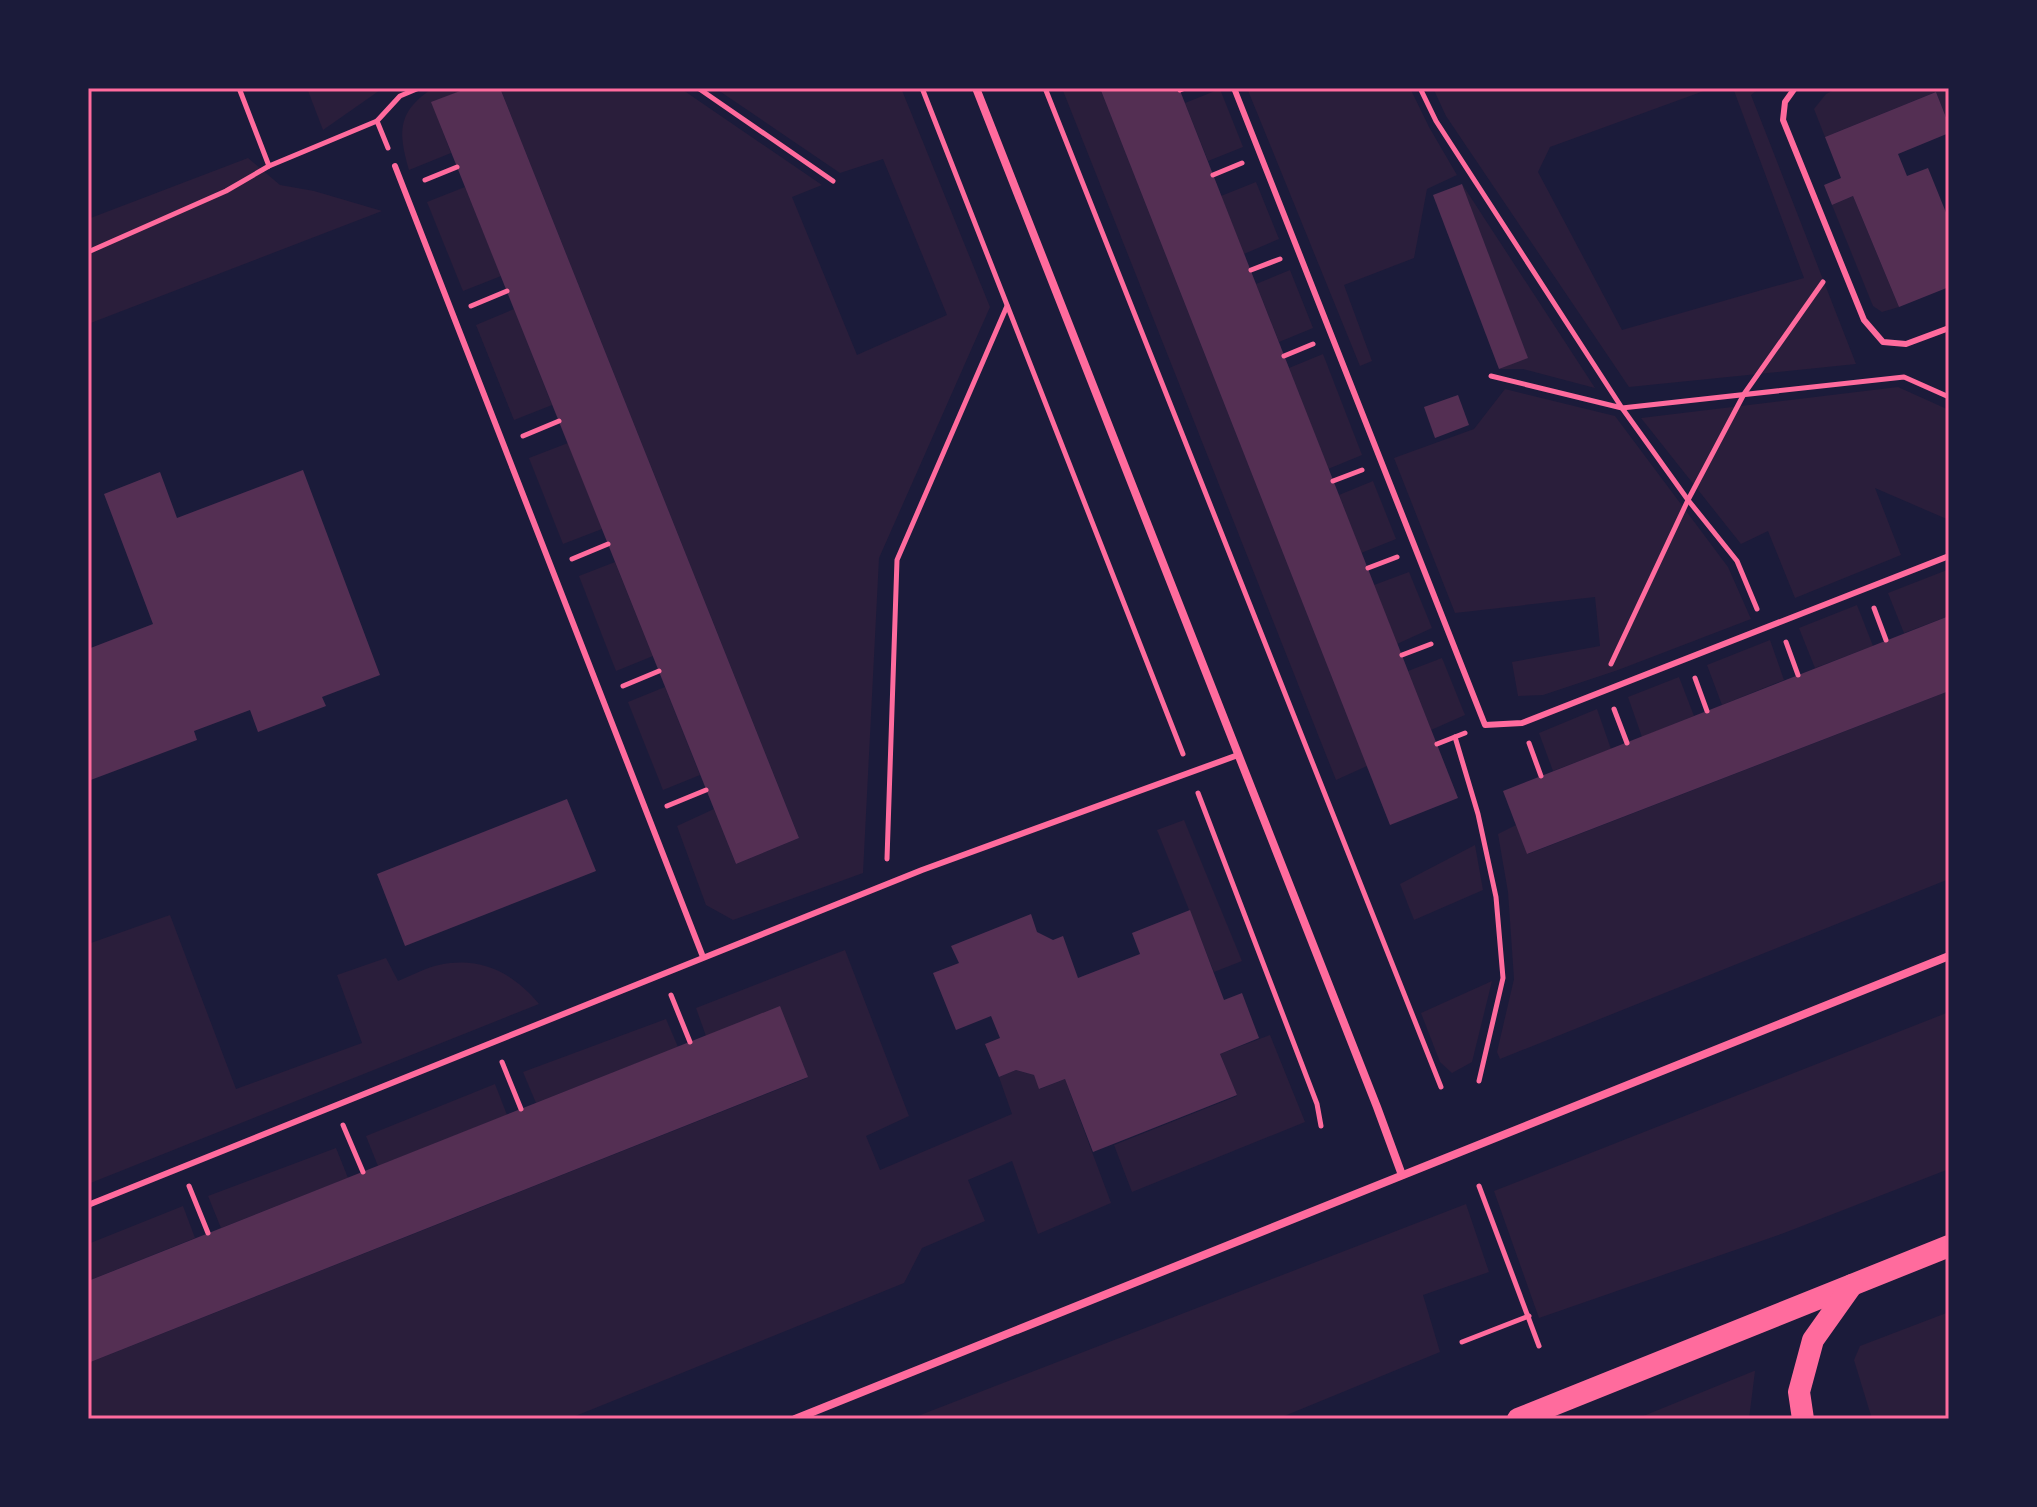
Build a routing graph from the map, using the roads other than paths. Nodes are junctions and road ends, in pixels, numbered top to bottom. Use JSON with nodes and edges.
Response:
{"nodes":[{"id":1,"x":976,"y":88,"type":"edge"},
{"id":2,"x":1234,"y":88,"type":"edge"},
{"id":3,"x":1795,"y":88,"type":"edge"},
{"id":4,"x":395,"y":166,"type":"road end"},
{"id":5,"x":1949,"y":328,"type":"edge"},
{"id":6,"x":1949,"y":556,"type":"edge"},
{"id":7,"x":1238,"y":755,"type":"junction"},
{"id":8,"x":1949,"y":956,"type":"edge"},
{"id":9,"x":703,"y":957,"type":"junction"},
{"id":10,"x":1402,"y":1175,"type":"junction"},
{"id":11,"x":88,"y":1205,"type":"edge"},
{"id":12,"x":1949,"y":1246,"type":"edge"},
{"id":13,"x":1853,"y":1284,"type":"junction"},
{"id":14,"x":795,"y":1419,"type":"edge"},
{"id":15,"x":1518,"y":1419,"type":"edge"},
{"id":16,"x":1803,"y":1419,"type":"edge"}],
"edges":[{"from":1,"to":7,"type":"street"},
{"from":2,"to":6,"type":"lane"},
{"from":3,"to":5,"type":"lane"},
{"from":4,"to":9,"type":"lane"},
{"from":7,"to":9,"type":"lane"},
{"from":7,"to":10,"type":"street"},
{"from":8,"to":10,"type":"street"},
{"from":9,"to":11,"type":"lane"},
{"from":10,"to":14,"type":"street"},
{"from":12,"to":13,"type":"highway"},
{"from":13,"to":15,"type":"highway"},
{"from":13,"to":16,"type":"highway"}]}
